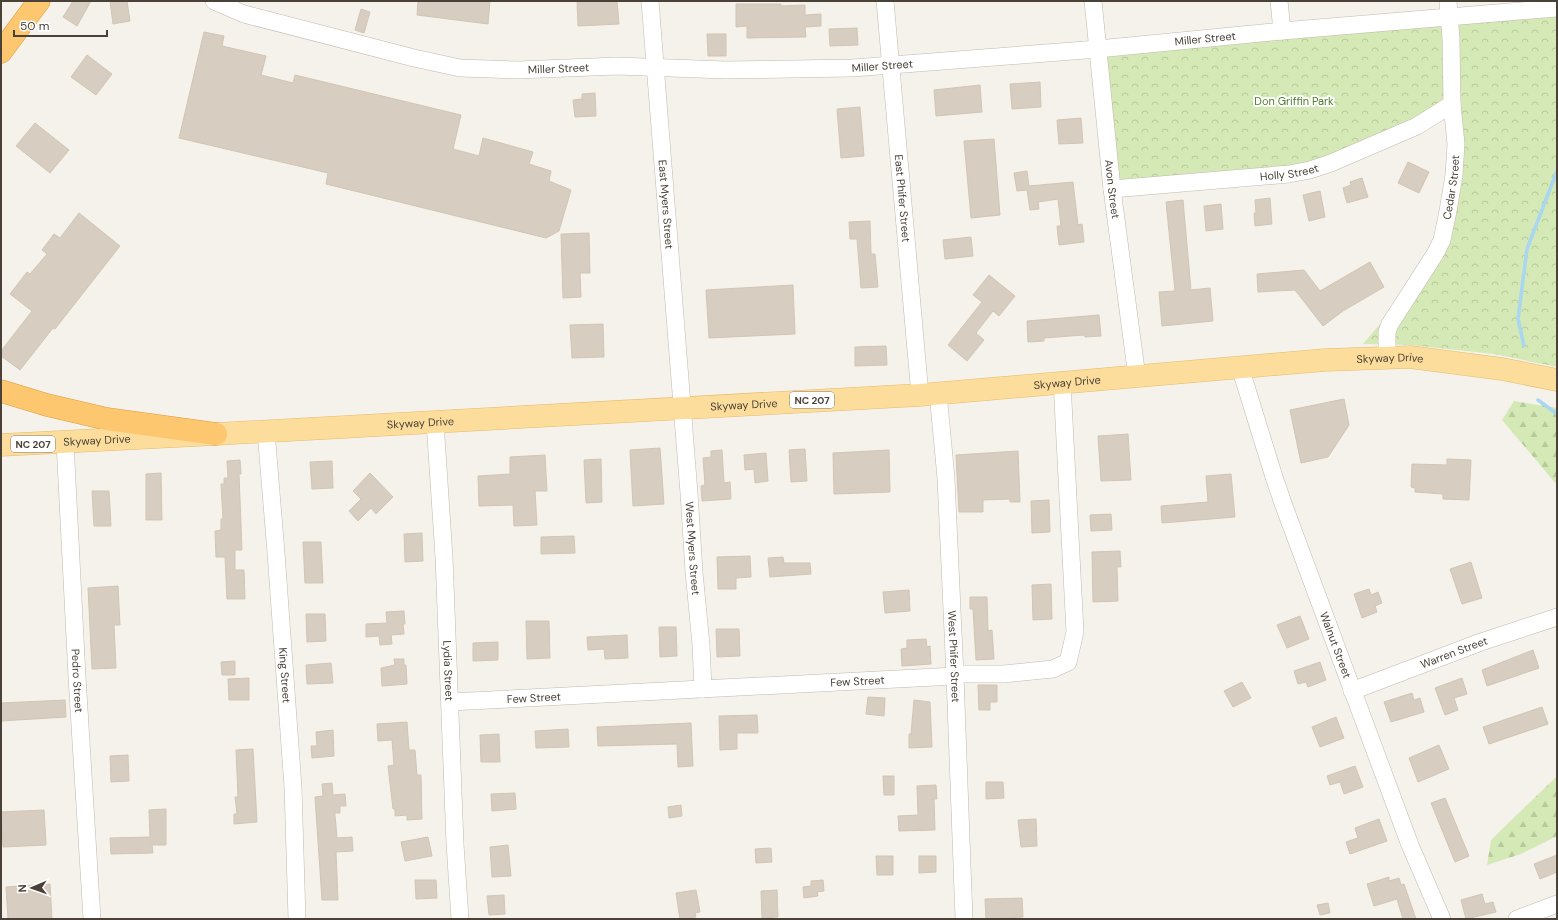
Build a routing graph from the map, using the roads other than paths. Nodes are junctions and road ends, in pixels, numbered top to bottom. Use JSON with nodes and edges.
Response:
{"nodes":[{"id":1,"x":39,"y":1,"type":"edge"},
{"id":2,"x":214,"y":1,"type":"edge"},
{"id":3,"x":650,"y":1,"type":"edge"},
{"id":4,"x":885,"y":1,"type":"edge"},
{"id":5,"x":1093,"y":1,"type":"edge"},
{"id":6,"x":1279,"y":1,"type":"edge"},
{"id":7,"x":1557,"y":8,"type":"edge"},
{"id":8,"x":1449,"y":9,"type":"edge"},
{"id":9,"x":1282,"y":31,"type":"junction"},
{"id":10,"x":1098,"y":49,"type":"junction"},
{"id":11,"x":1,"y":52,"type":"edge"},
{"id":12,"x":890,"y":66,"type":"junction"},
{"id":13,"x":656,"y":68,"type":"junction"},
{"id":14,"x":1452,"y":104,"type":"junction"},
{"id":15,"x":1112,"y":189,"type":"junction"},
{"id":16,"x":1387,"y":358,"type":"junction"},
{"id":17,"x":1240,"y":367,"type":"junction"},
{"id":18,"x":1137,"y":377,"type":"junction"},
{"id":19,"x":1557,"y":380,"type":"edge"},
{"id":20,"x":1062,"y":382,"type":"junction"},
{"id":21,"x":1,"y":391,"type":"edge"},
{"id":22,"x":929,"y":394,"type":"junction"},
{"id":23,"x":682,"y":407,"type":"junction"},
{"id":24,"x":435,"y":422,"type":"junction"},
{"id":25,"x":266,"y":431,"type":"junction"},
{"id":26,"x":216,"y":434,"type":"junction"},
{"id":27,"x":65,"y":442,"type":"junction"},
{"id":28,"x":1,"y":445,"type":"edge"},
{"id":29,"x":1557,"y":617,"type":"edge"},
{"id":30,"x":956,"y":676,"type":"junction"},
{"id":31,"x":703,"y":688,"type":"junction"},
{"id":32,"x":1352,"y":691,"type":"junction"},
{"id":33,"x":450,"y":702,"type":"junction"},
{"id":34,"x":1557,"y":904,"type":"edge"},
{"id":35,"x":92,"y":919,"type":"edge"},
{"id":36,"x":297,"y":919,"type":"edge"},
{"id":37,"x":460,"y":919,"type":"edge"},
{"id":38,"x":964,"y":919,"type":"edge"},
{"id":39,"x":1442,"y":919,"type":"edge"},
{"id":40,"x":1517,"y":919,"type":"edge"}],
"edges":[{"from":1,"to":11,"type":"highway"},
{"from":2,"to":13,"type":"street","name":"Miller Street"},
{"from":3,"to":13,"type":"street","name":"East Myers Street"},
{"from":4,"to":12,"type":"street","name":"East Phifer Street"},
{"from":5,"to":10,"type":"street","name":"Avon Street"},
{"from":6,"to":9,"type":"street"},
{"from":7,"to":8,"type":"street","name":"Miller Street"},
{"from":8,"to":9,"type":"street","name":"Miller Street"},
{"from":8,"to":14,"type":"street","name":"Cedar Street"},
{"from":9,"to":10,"type":"street","name":"Miller Street"},
{"from":10,"to":12,"type":"street","name":"Miller Street"},
{"from":10,"to":15,"type":"street","name":"Avon Street"},
{"from":12,"to":13,"type":"street","name":"Miller Street"},
{"from":12,"to":22,"type":"street","name":"East Phifer Street"},
{"from":13,"to":23,"type":"street","name":"East Myers Street"},
{"from":14,"to":15,"type":"street","name":"Holly Street"},
{"from":14,"to":16,"type":"street","name":"Cedar Street"},
{"from":15,"to":18,"type":"street","name":"Avon Street"},
{"from":16,"to":17,"type":"main road","name":"Skyway Drive","number":"NC 207"},
{"from":16,"to":19,"type":"main road","name":"Skyway Drive","number":"NC 207"},
{"from":17,"to":18,"type":"main road","name":"Skyway Drive","number":"NC 207"},
{"from":17,"to":32,"type":"street","name":"Walnut Street"},
{"from":18,"to":20,"type":"main road","name":"Skyway Drive","number":"NC 207"},
{"from":20,"to":22,"type":"main road","name":"Skyway Drive","number":"NC 207"},
{"from":20,"to":30,"type":"street","name":"Few Street"},
{"from":21,"to":26,"type":"highway"},
{"from":22,"to":23,"type":"main road","name":"Skyway Drive","number":"NC 207"},
{"from":22,"to":30,"type":"street","name":"West Phifer Street"},
{"from":23,"to":24,"type":"main road","name":"Skyway Drive","number":"NC 207"},
{"from":23,"to":31,"type":"street","name":"West Myers Street"},
{"from":24,"to":25,"type":"main road","name":"Skyway Drive","number":"NC 207"},
{"from":24,"to":33,"type":"street","name":"Lydia Street"},
{"from":25,"to":26,"type":"main road","name":"Skyway Drive","number":"NC 207"},
{"from":25,"to":36,"type":"street","name":"King Street"},
{"from":26,"to":27,"type":"main road","name":"Skyway Drive","number":"NC 207"},
{"from":27,"to":28,"type":"main road","name":"Skyway Drive","number":"NC 207"},
{"from":27,"to":35,"type":"street","name":"Pedro Street"},
{"from":29,"to":32,"type":"street","name":"Warren Street"},
{"from":30,"to":31,"type":"street","name":"Few Street"},
{"from":30,"to":38,"type":"street","name":"West Phifer Street"},
{"from":31,"to":33,"type":"street","name":"Few Street"},
{"from":32,"to":39,"type":"street","name":"Walnut Street"},
{"from":33,"to":37,"type":"street","name":"Lydia Street"},
{"from":34,"to":40,"type":"street"}]}
